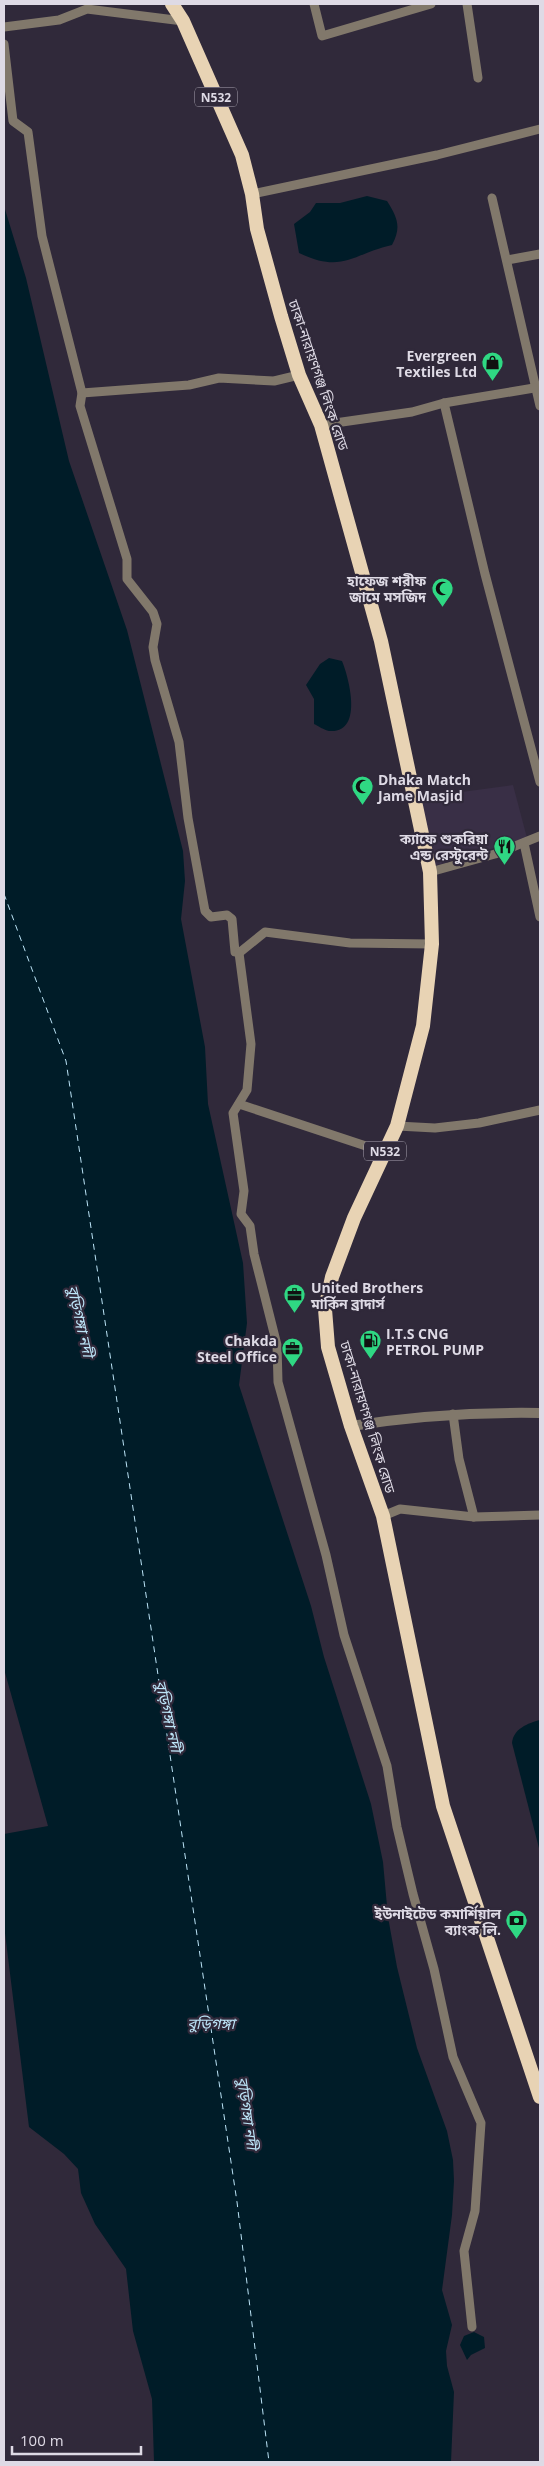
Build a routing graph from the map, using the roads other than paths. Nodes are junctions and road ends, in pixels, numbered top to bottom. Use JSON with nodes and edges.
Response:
{"nodes":[{"id":1,"x":172,"y":4,"type":"edge"},
{"id":2,"x":314,"y":4,"type":"edge"},
{"id":3,"x":431,"y":4,"type":"edge"},
{"id":4,"x":467,"y":4,"type":"edge"},
{"id":5,"x":183,"y":21,"type":"junction"},
{"id":6,"x":4,"y":27,"type":"edge"},
{"id":7,"x":4,"y":44,"type":"edge"},
{"id":8,"x":478,"y":78,"type":"dead end"},
{"id":9,"x":540,"y":129,"type":"edge"},
{"id":10,"x":252,"y":194,"type":"junction"},
{"id":11,"x":492,"y":198,"type":"dead end"},
{"id":12,"x":540,"y":254,"type":"edge"},
{"id":13,"x":507,"y":260,"type":"junction"},
{"id":14,"x":299,"y":375,"type":"junction"},
{"id":15,"x":534,"y":388,"type":"junction"},
{"id":16,"x":82,"y":393,"type":"junction"},
{"id":17,"x":444,"y":402,"type":"junction"},
{"id":18,"x":540,"y":406,"type":"edge"},
{"id":19,"x":321,"y":425,"type":"junction"},
{"id":20,"x":540,"y":782,"type":"edge"},
{"id":21,"x":540,"y":836,"type":"edge"},
{"id":22,"x":524,"y":843,"type":"junction"},
{"id":23,"x":430,"y":872,"type":"junction"},
{"id":24,"x":540,"y":917,"type":"edge"},
{"id":25,"x":432,"y":944,"type":"junction"},
{"id":26,"x":239,"y":953,"type":"junction"},
{"id":27,"x":240,"y":1104,"type":"junction"},
{"id":28,"x":540,"y":1110,"type":"edge"},
{"id":29,"x":397,"y":1126,"type":"junction"},
{"id":30,"x":384,"y":1152,"type":"junction"},
{"id":31,"x":540,"y":1413,"type":"edge"},
{"id":32,"x":453,"y":1414,"type":"junction"},
{"id":33,"x":351,"y":1426,"type":"junction"},
{"id":34,"x":540,"y":1515,"type":"edge"},
{"id":35,"x":383,"y":1516,"type":"junction"},
{"id":36,"x":474,"y":1517,"type":"junction"},
{"id":37,"x":540,"y":2097,"type":"edge"},
{"id":38,"x":472,"y":2327,"type":"dead end"}],
"edges":[{"from":1,"to":5,"type":"highway","name":"ঢাকা-নারায়ণগঞ্জ লিংক রোড","number":"N532"},
{"from":2,"to":3,"type":"street"},
{"from":4,"to":8,"type":"street"},
{"from":5,"to":6,"type":"street"},
{"from":5,"to":10,"type":"highway","name":"ঢাকা-নারায়ণগঞ্জ লিংক রোড","number":"N532"},
{"from":7,"to":16,"type":"street"},
{"from":9,"to":10,"type":"street"},
{"from":10,"to":14,"type":"highway","name":"ঢাকা-নারায়ণগঞ্জ লিংক রোড","number":"N532"},
{"from":11,"to":13,"type":"street"},
{"from":12,"to":13,"type":"street"},
{"from":13,"to":15,"type":"street"},
{"from":14,"to":16,"type":"street"},
{"from":14,"to":19,"type":"highway","name":"ঢাকা-নারায়ণগঞ্জ লিংক রোড","number":"N532"},
{"from":15,"to":17,"type":"street"},
{"from":15,"to":18,"type":"street"},
{"from":16,"to":26,"type":"street"},
{"from":17,"to":19,"type":"street"},
{"from":17,"to":20,"type":"street"},
{"from":19,"to":23,"type":"highway","name":"ঢাকা-নারায়ণগঞ্জ লিংক রোড","number":"N532"},
{"from":21,"to":22,"type":"street"},
{"from":22,"to":23,"type":"street"},
{"from":22,"to":24,"type":"street"},
{"from":23,"to":25,"type":"highway","name":"ঢাকা-নারায়ণগঞ্জ লিংক রোড","number":"N532"},
{"from":25,"to":26,"type":"street"},
{"from":25,"to":29,"type":"highway","name":"ঢাকা-নারায়ণগঞ্জ লিংক রোড","number":"N532"},
{"from":26,"to":27,"type":"street"},
{"from":27,"to":30,"type":"street"},
{"from":27,"to":38,"type":"street"},
{"from":28,"to":29,"type":"street"},
{"from":29,"to":30,"type":"highway","name":"ঢাকা-নারায়ণগঞ্জ লিংক রোড","number":"N532"},
{"from":30,"to":33,"type":"highway","name":"ঢাকা-নারায়ণগঞ্জ লিংক রোড","number":"N532"},
{"from":31,"to":32,"type":"street"},
{"from":32,"to":33,"type":"street"},
{"from":32,"to":36,"type":"street"},
{"from":33,"to":35,"type":"highway","name":"ঢাকা-নারায়ণগঞ্জ লিংক রোড","number":"N532"},
{"from":34,"to":36,"type":"street"},
{"from":35,"to":36,"type":"street"},
{"from":35,"to":37,"type":"highway","name":"ঢাকা-নারায়ণগঞ্জ লিংক রোড","number":"N532"}]}
